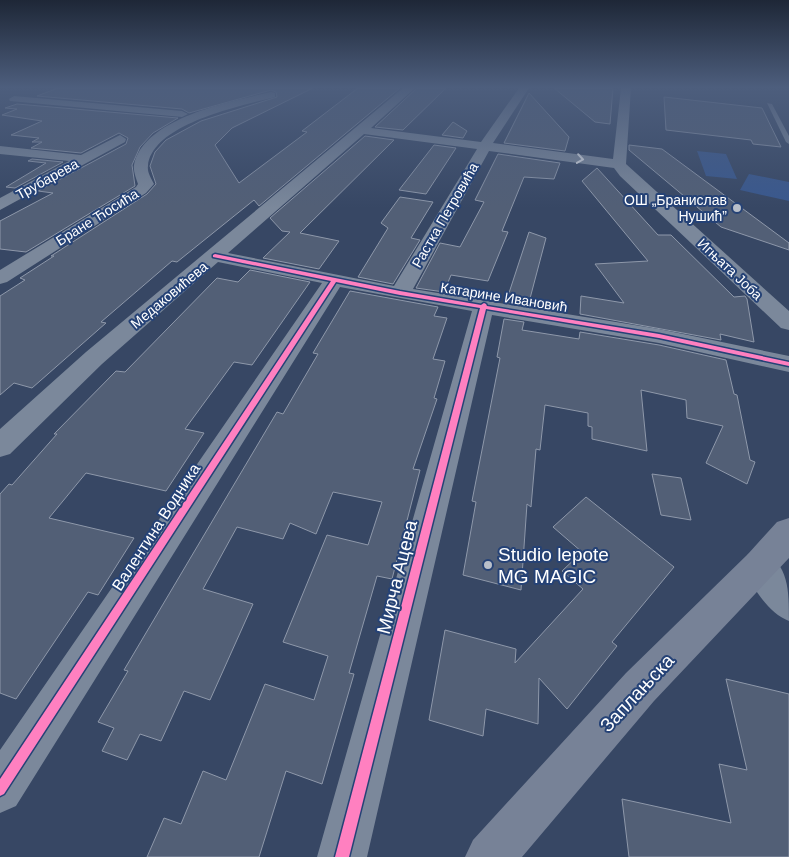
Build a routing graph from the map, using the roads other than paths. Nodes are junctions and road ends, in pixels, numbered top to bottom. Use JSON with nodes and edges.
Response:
{"nodes":[{"id":1,"x":174,"y":128,"type":"edge"},
{"id":2,"x":363,"y":128,"type":"edge"},
{"id":3,"x":497,"y":128,"type":"edge"},
{"id":4,"x":622,"y":128,"type":"edge"},
{"id":5,"x":782,"y":128,"type":"edge"},
{"id":6,"x":361,"y":130,"type":"junction"},
{"id":7,"x":120,"y":139,"type":"dead end"},
{"id":8,"x":789,"y":142,"type":"edge"},
{"id":9,"x":485,"y":146,"type":"junction"},
{"id":10,"x":0,"y":150,"type":"edge"},
{"id":11,"x":84,"y":159,"type":"junction"},
{"id":12,"x":619,"y":164,"type":"junction"},
{"id":13,"x":0,"y":205,"type":"edge"},
{"id":14,"x":215,"y":256,"type":"junction"},
{"id":15,"x":0,"y":278,"type":"edge"},
{"id":16,"x":334,"y":280,"type":"junction"},
{"id":17,"x":400,"y":293,"type":"junction"},
{"id":18,"x":484,"y":305,"type":"junction"},
{"id":19,"x":789,"y":323,"type":"edge"},
{"id":20,"x":789,"y":364,"type":"edge"},
{"id":21,"x":0,"y":446,"type":"edge"},
{"id":22,"x":775,"y":550,"type":"edge"},
{"id":23,"x":789,"y":603,"type":"edge"},
{"id":24,"x":0,"y":790,"type":"edge"},
{"id":25,"x":342,"y":857,"type":"edge"},
{"id":26,"x":490,"y":857,"type":"edge"}],
"edges":[{"from":1,"to":15,"type":"street","name":"Бране Ћосића"},
{"from":2,"to":6,"type":"street","name":"Медаковићева"},
{"from":3,"to":9,"type":"street","name":"Растка Петровића"},
{"from":4,"to":12,"type":"street"},
{"from":5,"to":8,"type":"lane"},
{"from":6,"to":9,"type":"street"},
{"from":6,"to":14,"type":"street","name":"Медаковићева"},
{"from":7,"to":11,"type":"street","name":"Трубарева"},
{"from":9,"to":12,"type":"street","one_way":true},
{"from":9,"to":17,"type":"street","name":"Растка Петровића"},
{"from":10,"to":11,"type":"street"},
{"from":11,"to":13,"type":"street","name":"Трубарева"},
{"from":12,"to":19,"type":"street","name":"Игњата Јоба"},
{"from":14,"to":16,"type":"street","name":"Катарине Ивановић"},
{"from":14,"to":21,"type":"street","name":"Медаковићева"},
{"from":16,"to":17,"type":"street","name":"Катарине Ивановић"},
{"from":16,"to":24,"type":"street","name":"Валентина Водника"},
{"from":17,"to":18,"type":"street","name":"Катарине Ивановић"},
{"from":18,"to":20,"type":"street","name":"Катарине Ивановић"},
{"from":18,"to":25,"type":"street","name":"Мирча Ацева"},
{"from":22,"to":23,"type":"street"},
{"from":22,"to":26,"type":"main road","name":"Заплањска"}]}
